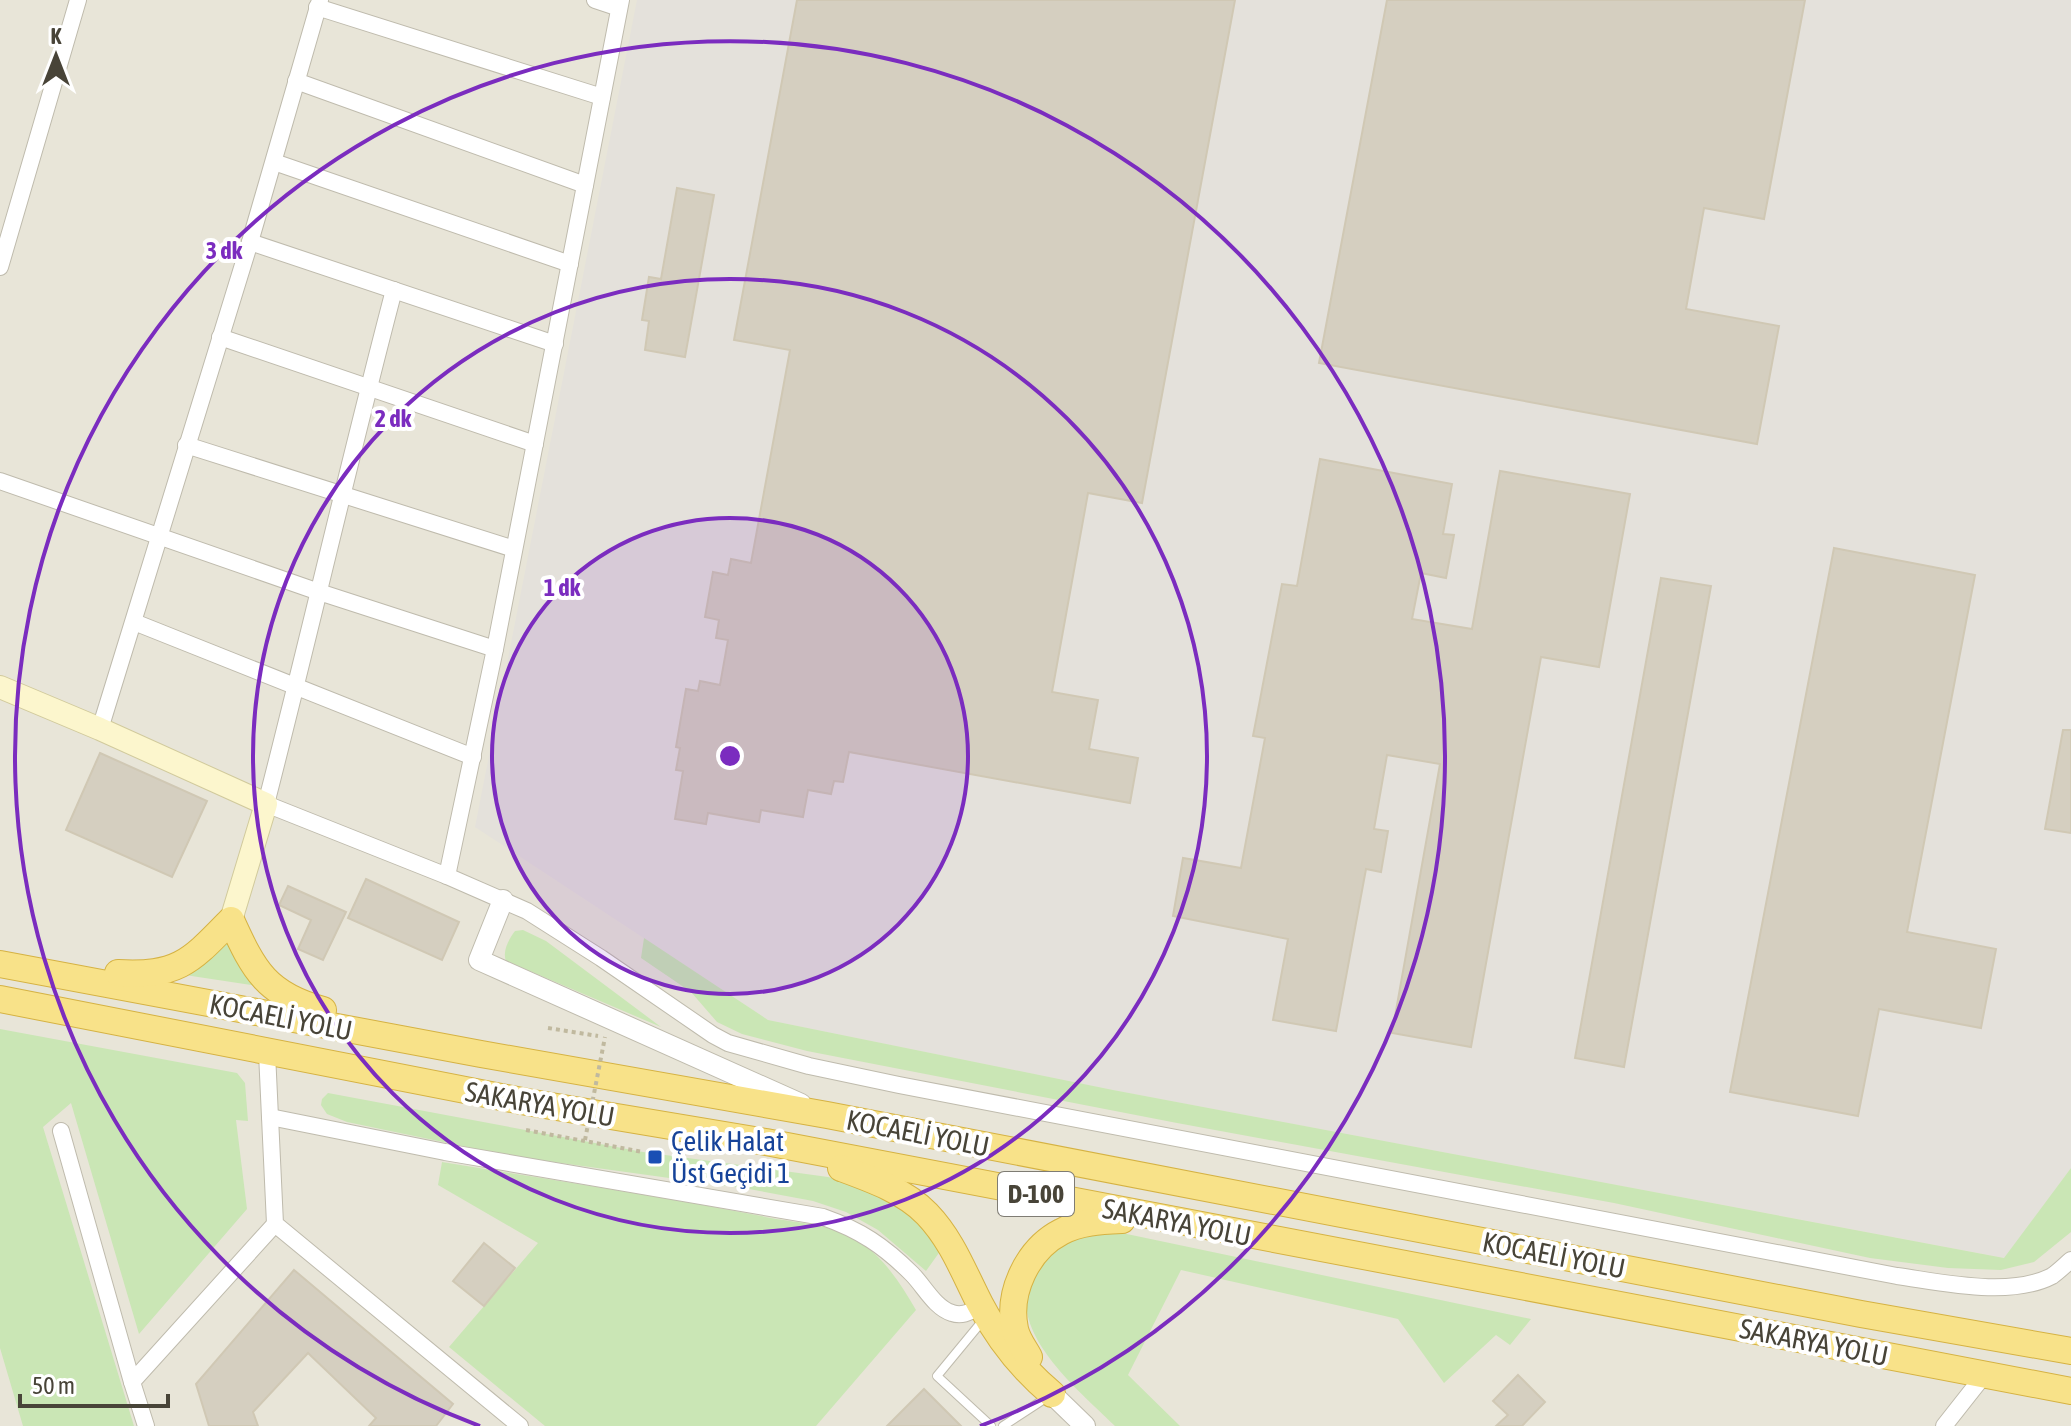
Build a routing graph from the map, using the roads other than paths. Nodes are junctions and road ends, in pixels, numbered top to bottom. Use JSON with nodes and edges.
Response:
{"nodes":[{"id":1,"x":78,"y":0,"type":"edge"},
{"id":2,"x":595,"y":0,"type":"edge"},
{"id":3,"x":318,"y":4,"type":"edge"},
{"id":4,"x":620,"y":4,"type":"edge"},
{"id":5,"x":296,"y":81,"type":"junction"},
{"id":6,"x":602,"y":97,"type":"junction"},
{"id":7,"x":274,"y":162,"type":"junction"},
{"id":8,"x":585,"y":185,"type":"junction"},
{"id":9,"x":250,"y":242,"type":"junction"},
{"id":10,"x":570,"y":264,"type":"junction"},
{"id":11,"x":0,"y":267,"type":"edge"},
{"id":12,"x":394,"y":290,"type":"junction"},
{"id":13,"x":220,"y":337,"type":"junction"},
{"id":14,"x":555,"y":344,"type":"junction"},
{"id":15,"x":368,"y":389,"type":"junction"},
{"id":16,"x":535,"y":444,"type":"junction"},
{"id":17,"x":186,"y":445,"type":"junction"},
{"id":18,"x":0,"y":481,"type":"edge"},
{"id":19,"x":340,"y":495,"type":"junction"},
{"id":20,"x":160,"y":536,"type":"junction"},
{"id":21,"x":514,"y":549,"type":"junction"},
{"id":22,"x":319,"y":592,"type":"junction"},
{"id":23,"x":134,"y":622,"type":"junction"},
{"id":24,"x":495,"y":649,"type":"junction"},
{"id":25,"x":0,"y":687,"type":"edge"},
{"id":26,"x":296,"y":688,"type":"junction"},
{"id":27,"x":100,"y":729,"type":"junction"},
{"id":28,"x":473,"y":757,"type":"junction"},
{"id":29,"x":266,"y":804,"type":"junction"},
{"id":30,"x":447,"y":876,"type":"junction"},
{"id":31,"x":503,"y":900,"type":"junction"},
{"id":32,"x":231,"y":920,"type":"junction"},
{"id":33,"x":0,"y":963,"type":"edge"},
{"id":34,"x":0,"y":999,"type":"edge"},
{"id":35,"x":267,"y":1053,"type":"junction"},
{"id":36,"x":481,"y":1054,"type":"junction"},
{"id":37,"x":827,"y":1115,"type":"junction"},
{"id":38,"x":270,"y":1117,"type":"junction"},
{"id":39,"x":61,"y":1131,"type":"dead end"},
{"id":40,"x":766,"y":1142,"type":"junction"},
{"id":41,"x":1154,"y":1217,"type":"junction"},
{"id":42,"x":275,"y":1224,"type":"junction"},
{"id":43,"x":2071,"y":1260,"type":"edge"},
{"id":44,"x":984,"y":1311,"type":"junction"},
{"id":45,"x":2071,"y":1351,"type":"edge"},
{"id":46,"x":1985,"y":1374,"type":"junction"},
{"id":47,"x":132,"y":1382,"type":"junction"},
{"id":48,"x":2071,"y":1391,"type":"edge"},
{"id":49,"x":1052,"y":1394,"type":"junction"},
{"id":50,"x":146,"y":1426,"type":"edge"},
{"id":51,"x":520,"y":1426,"type":"edge"},
{"id":52,"x":991,"y":1426,"type":"edge"},
{"id":53,"x":1003,"y":1426,"type":"edge"},
{"id":54,"x":1085,"y":1426,"type":"edge"},
{"id":55,"x":1944,"y":1426,"type":"edge"}],
"edges":[{"from":1,"to":11,"type":"street"},
{"from":2,"to":4,"type":"street"},
{"from":3,"to":5,"type":"street"},
{"from":3,"to":6,"type":"street"},
{"from":4,"to":6,"type":"street"},
{"from":5,"to":7,"type":"street"},
{"from":5,"to":8,"type":"street"},
{"from":6,"to":8,"type":"street"},
{"from":7,"to":9,"type":"street"},
{"from":7,"to":10,"type":"street"},
{"from":8,"to":10,"type":"street"},
{"from":9,"to":12,"type":"street"},
{"from":9,"to":13,"type":"street"},
{"from":10,"to":14,"type":"street"},
{"from":12,"to":14,"type":"street"},
{"from":12,"to":15,"type":"street"},
{"from":13,"to":15,"type":"street"},
{"from":13,"to":17,"type":"street"},
{"from":14,"to":16,"type":"street"},
{"from":15,"to":16,"type":"street"},
{"from":15,"to":19,"type":"street"},
{"from":16,"to":21,"type":"street"},
{"from":17,"to":19,"type":"street"},
{"from":17,"to":20,"type":"street"},
{"from":18,"to":20,"type":"street"},
{"from":19,"to":21,"type":"street"},
{"from":19,"to":22,"type":"street"},
{"from":20,"to":22,"type":"street"},
{"from":20,"to":23,"type":"street"},
{"from":21,"to":24,"type":"street"},
{"from":22,"to":24,"type":"street"},
{"from":22,"to":26,"type":"street"},
{"from":23,"to":26,"type":"street"},
{"from":23,"to":27,"type":"street"},
{"from":24,"to":28,"type":"street"},
{"from":25,"to":27,"type":"main road"},
{"from":26,"to":28,"type":"street"},
{"from":26,"to":29,"type":"street"},
{"from":27,"to":29,"type":"main road"},
{"from":28,"to":30,"type":"street"},
{"from":29,"to":30,"type":"street"},
{"from":29,"to":32,"type":"main road"},
{"from":30,"to":31,"type":"street"},
{"from":31,"to":37,"type":"street"},
{"from":31,"to":43,"type":"street"},
{"from":32,"to":33,"type":"highway"},
{"from":32,"to":36,"type":"highway"},
{"from":33,"to":36,"type":"highway","name":"KOCAELİ YOLU","number":"D-100"},
{"from":34,"to":35,"type":"highway","name":"SAKARYA YOLU","number":"D-100"},
{"from":35,"to":38,"type":"street"},
{"from":35,"to":40,"type":"highway","name":"SAKARYA YOLU","number":"D-100"},
{"from":36,"to":37,"type":"highway","name":"KOCAELİ YOLU","number":"D-100"},
{"from":37,"to":45,"type":"highway","name":"KOCAELİ YOLU","number":"D-100"},
{"from":38,"to":42,"type":"street"},
{"from":38,"to":44,"type":"street"},
{"from":39,"to":47,"type":"street"},
{"from":40,"to":41,"type":"highway","name":"SAKARYA YOLU","number":"D-100"},
{"from":40,"to":44,"type":"highway"},
{"from":41,"to":46,"type":"highway","name":"SAKARYA YOLU","number":"D-100"},
{"from":41,"to":49,"type":"highway"},
{"from":42,"to":47,"type":"street"},
{"from":42,"to":51,"type":"street"},
{"from":44,"to":49,"type":"highway"},
{"from":44,"to":52,"type":"lane"},
{"from":46,"to":48,"type":"highway","name":"SAKARYA YOLU","number":"D-100"},
{"from":46,"to":55,"type":"street"},
{"from":47,"to":50,"type":"street"},
{"from":49,"to":53,"type":"lane"},
{"from":49,"to":54,"type":"street"}]}
